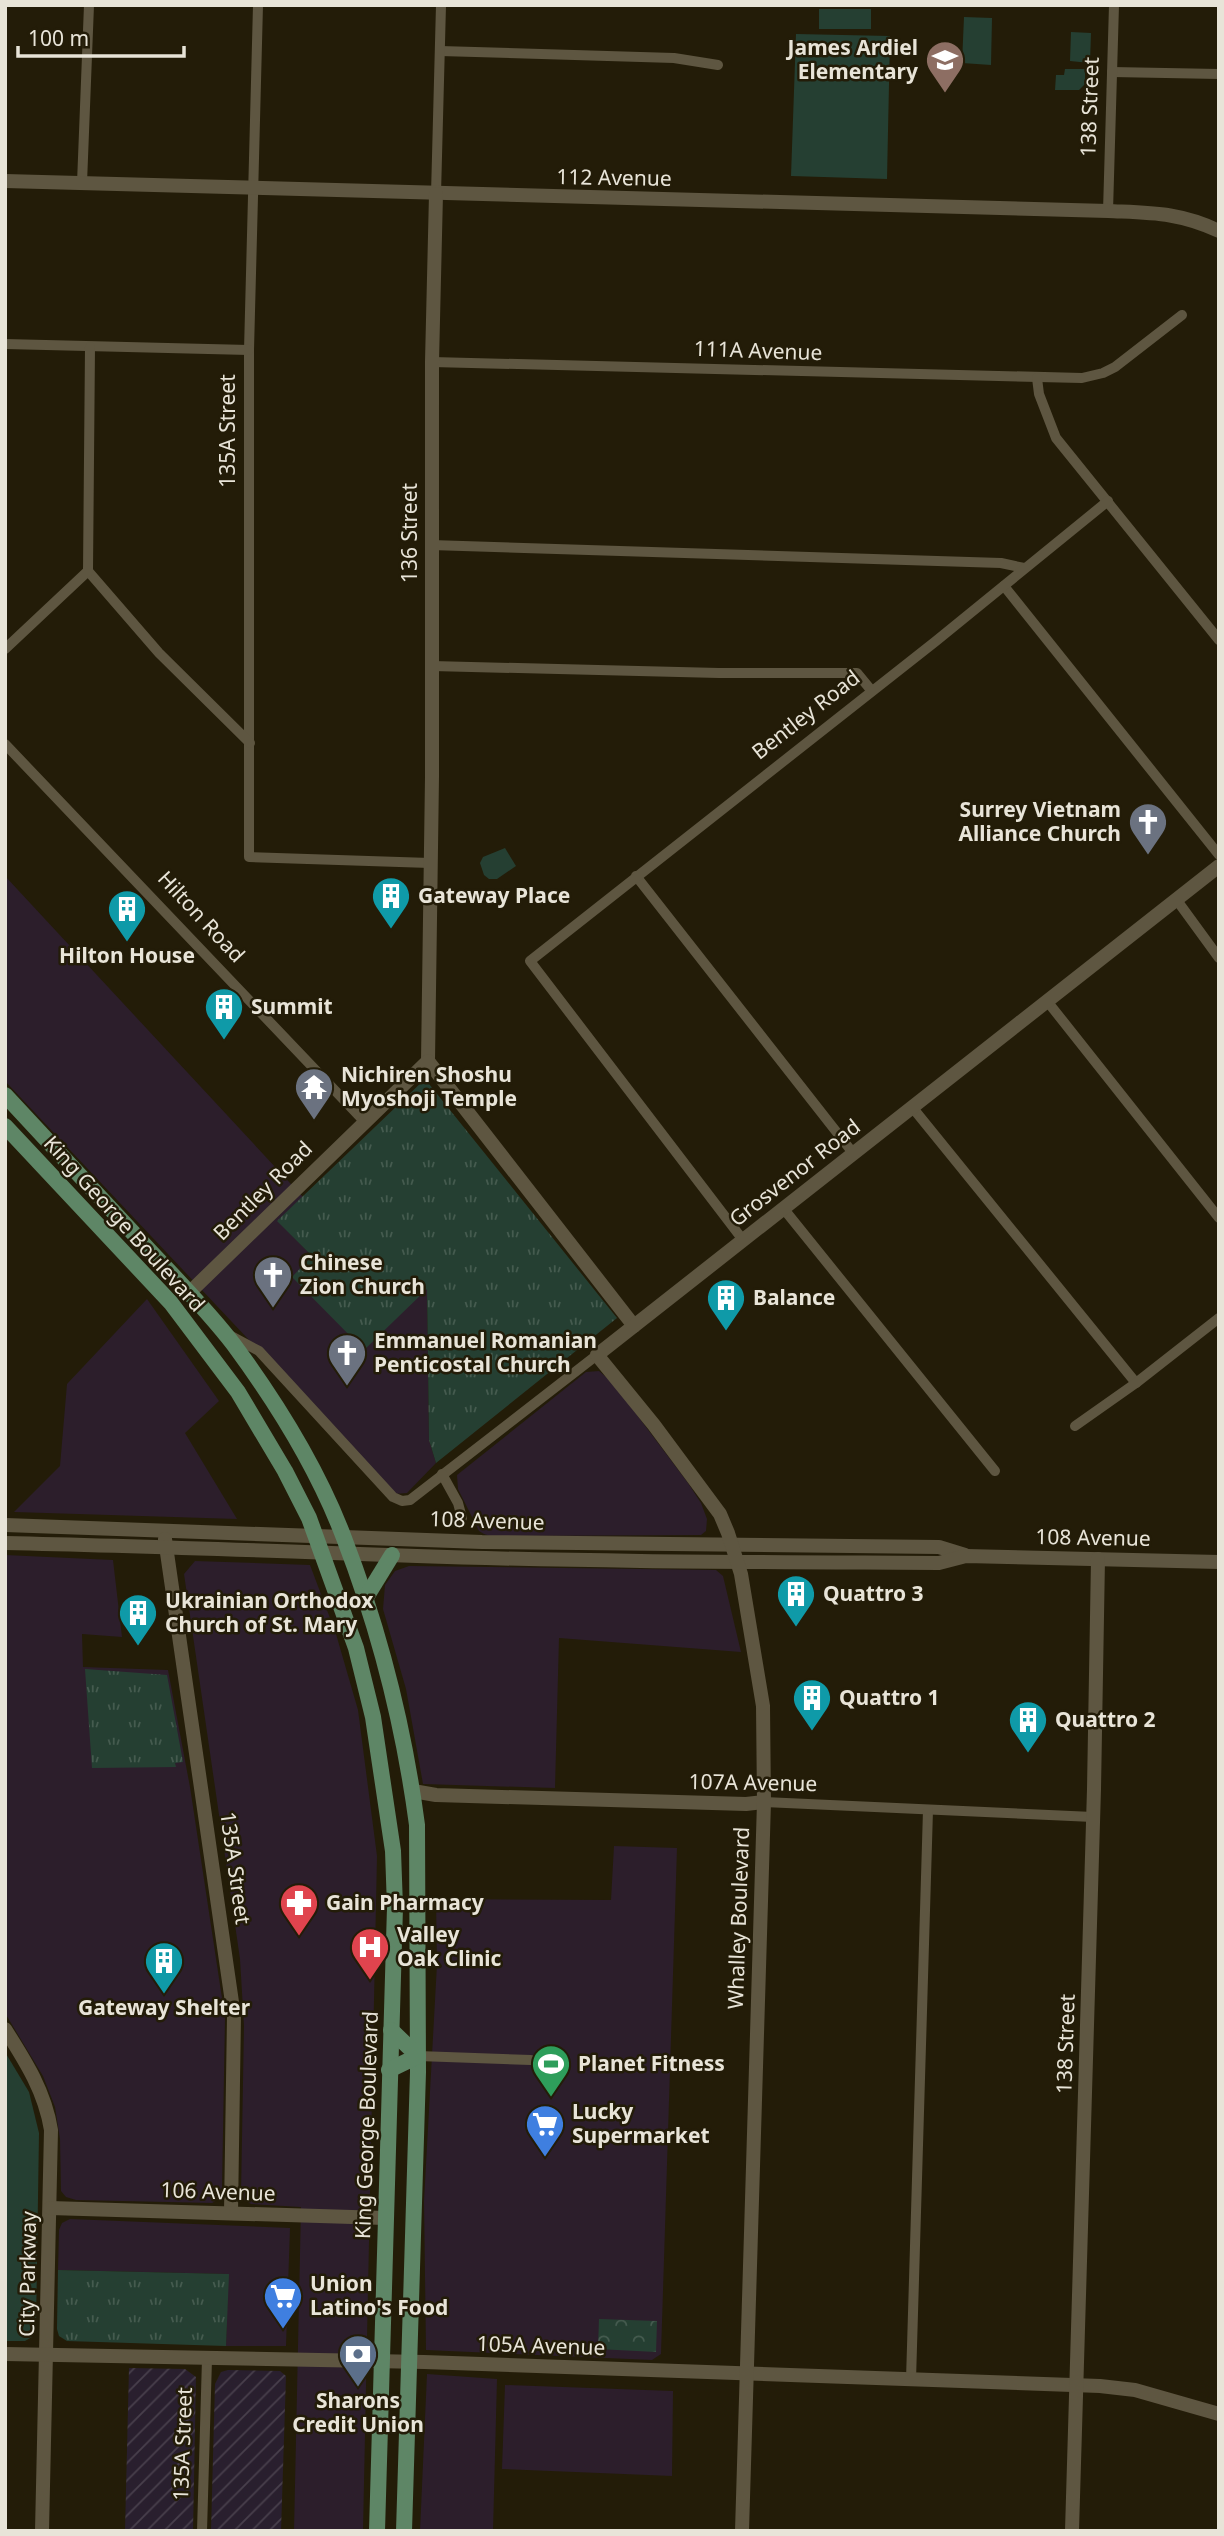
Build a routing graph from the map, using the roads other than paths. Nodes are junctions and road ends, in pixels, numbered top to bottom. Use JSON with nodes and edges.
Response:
{"nodes":[{"id":1,"x":89,"y":5,"type":"edge"},
{"id":2,"x":258,"y":5,"type":"edge"},
{"id":3,"x":441,"y":5,"type":"edge"},
{"id":4,"x":1114,"y":5,"type":"edge"},
{"id":5,"x":440,"y":51,"type":"junction"},
{"id":6,"x":718,"y":65,"type":"dead end"},
{"id":7,"x":1112,"y":72,"type":"junction"},
{"id":8,"x":1219,"y":74,"type":"edge"},
{"id":9,"x":5,"y":181,"type":"edge"},
{"id":10,"x":82,"y":183,"type":"junction"},
{"id":11,"x":252,"y":189,"type":"junction"},
{"id":12,"x":436,"y":194,"type":"junction"},
{"id":13,"x":1108,"y":211,"type":"junction"},
{"id":14,"x":1219,"y":231,"type":"edge"},
{"id":15,"x":1182,"y":315,"type":"dead end"},
{"id":16,"x":5,"y":344,"type":"edge"},
{"id":17,"x":90,"y":347,"type":"junction"},
{"id":18,"x":249,"y":350,"type":"junction"},
{"id":19,"x":432,"y":362,"type":"junction"},
{"id":20,"x":1037,"y":378,"type":"junction"},
{"id":21,"x":1108,"y":501,"type":"junction"},
{"id":22,"x":431,"y":545,"type":"junction"},
{"id":23,"x":1024,"y":568,"type":"junction"},
{"id":24,"x":88,"y":571,"type":"junction"},
{"id":25,"x":1004,"y":586,"type":"junction"},
{"id":26,"x":1219,"y":640,"type":"edge"},
{"id":27,"x":5,"y":649,"type":"edge"},
{"id":28,"x":432,"y":666,"type":"junction"},
{"id":29,"x":871,"y":690,"type":"junction"},
{"id":30,"x":250,"y":743,"type":"junction"},
{"id":31,"x":5,"y":744,"type":"edge"},
{"id":32,"x":1219,"y":855,"type":"edge"},
{"id":33,"x":430,"y":863,"type":"junction"},
{"id":34,"x":1219,"y":866,"type":"edge"},
{"id":35,"x":636,"y":876,"type":"junction"},
{"id":36,"x":1176,"y":899,"type":"junction"},
{"id":37,"x":1219,"y":958,"type":"edge"},
{"id":38,"x":1047,"y":1001,"type":"junction"},
{"id":39,"x":428,"y":1061,"type":"junction"},
{"id":40,"x":5,"y":1095,"type":"edge"},
{"id":41,"x":912,"y":1107,"type":"junction"},
{"id":42,"x":364,"y":1121,"type":"junction"},
{"id":43,"x":5,"y":1126,"type":"edge"},
{"id":44,"x":853,"y":1153,"type":"junction"},
{"id":45,"x":783,"y":1208,"type":"junction"},
{"id":46,"x":1219,"y":1217,"type":"edge"},
{"id":47,"x":744,"y":1240,"type":"junction"},
{"id":48,"x":189,"y":1293,"type":"junction"},
{"id":49,"x":1219,"y":1318,"type":"edge"},
{"id":50,"x":634,"y":1326,"type":"junction"},
{"id":51,"x":220,"y":1330,"type":"junction"},
{"id":52,"x":597,"y":1354,"type":"junction"},
{"id":53,"x":1136,"y":1382,"type":"junction"},
{"id":54,"x":1075,"y":1426,"type":"dead end"},
{"id":55,"x":995,"y":1471,"type":"dead end"},
{"id":56,"x":442,"y":1474,"type":"junction"},
{"id":57,"x":393,"y":1497,"type":"joint"},
{"id":58,"x":462,"y":1518,"type":"dead end"},
{"id":59,"x":5,"y":1525,"type":"edge"},
{"id":60,"x":164,"y":1531,"type":"junction"},
{"id":61,"x":317,"y":1536,"type":"junction"},
{"id":62,"x":344,"y":1536,"type":"junction"},
{"id":63,"x":5,"y":1543,"type":"edge"},
{"id":64,"x":732,"y":1545,"type":"junction"},
{"id":65,"x":166,"y":1547,"type":"junction"},
{"id":66,"x":323,"y":1552,"type":"junction"},
{"id":67,"x":349,"y":1553,"type":"junction"},
{"id":68,"x":392,"y":1555,"type":"junction"},
{"id":69,"x":966,"y":1556,"type":"junction"},
{"id":70,"x":1098,"y":1559,"type":"junction"},
{"id":71,"x":738,"y":1562,"type":"junction"},
{"id":72,"x":1219,"y":1562,"type":"edge"},
{"id":73,"x":365,"y":1599,"type":"junction"},
{"id":74,"x":413,"y":1791,"type":"junction"},
{"id":75,"x":764,"y":1802,"type":"junction"},
{"id":76,"x":928,"y":1810,"type":"junction"},
{"id":77,"x":1093,"y":1817,"type":"junction"},
{"id":78,"x":5,"y":2029,"type":"edge"},
{"id":79,"x":391,"y":2030,"type":"junction"},
{"id":80,"x":418,"y":2056,"type":"junction"},
{"id":81,"x":531,"y":2060,"type":"dead end"},
{"id":82,"x":390,"y":2070,"type":"junction"},
{"id":83,"x":50,"y":2208,"type":"junction"},
{"id":84,"x":231,"y":2213,"type":"junction"},
{"id":85,"x":385,"y":2218,"type":"junction"},
{"id":86,"x":5,"y":2354,"type":"edge"},
{"id":87,"x":47,"y":2355,"type":"junction"},
{"id":88,"x":207,"y":2359,"type":"junction"},
{"id":89,"x":382,"y":2362,"type":"junction"},
{"id":90,"x":408,"y":2362,"type":"junction"},
{"id":91,"x":747,"y":2374,"type":"junction"},
{"id":92,"x":911,"y":2380,"type":"junction"},
{"id":93,"x":1076,"y":2385,"type":"junction"},
{"id":94,"x":1219,"y":2414,"type":"edge"},
{"id":95,"x":42,"y":2531,"type":"edge"},
{"id":96,"x":202,"y":2531,"type":"edge"},
{"id":97,"x":377,"y":2531,"type":"edge"},
{"id":98,"x":404,"y":2531,"type":"edge"},
{"id":99,"x":742,"y":2531,"type":"edge"},
{"id":100,"x":1072,"y":2531,"type":"edge"}],
"edges":[{"from":1,"to":10,"type":"street"},
{"from":2,"to":11,"type":"street","name":"135A Street"},
{"from":3,"to":5,"type":"street","name":"136 Street"},
{"from":4,"to":7,"type":"street","name":"138 Street"},
{"from":5,"to":6,"type":"street"},
{"from":5,"to":12,"type":"street","name":"136 Street"},
{"from":7,"to":8,"type":"street"},
{"from":7,"to":13,"type":"street","name":"138 Street"},
{"from":9,"to":10,"type":"street","name":"112 Avenue"},
{"from":10,"to":11,"type":"street","name":"112 Avenue"},
{"from":11,"to":12,"type":"street","name":"112 Avenue"},
{"from":11,"to":18,"type":"street","name":"135A Street"},
{"from":12,"to":13,"type":"street","name":"112 Avenue"},
{"from":12,"to":19,"type":"street","name":"136 Street"},
{"from":13,"to":14,"type":"street","name":"112 Avenue"},
{"from":15,"to":20,"type":"street","name":"111A Avenue"},
{"from":16,"to":17,"type":"street"},
{"from":17,"to":18,"type":"street"},
{"from":17,"to":24,"type":"street"},
{"from":18,"to":30,"type":"street","name":"135A Street"},
{"from":19,"to":20,"type":"street","name":"111A Avenue"},
{"from":19,"to":22,"type":"street","name":"136 Street"},
{"from":20,"to":21,"type":"street"},
{"from":21,"to":23,"type":"street","name":"Bentley Road"},
{"from":21,"to":26,"type":"street"},
{"from":22,"to":23,"type":"street"},
{"from":22,"to":28,"type":"street","name":"136 Street"},
{"from":23,"to":25,"type":"street","name":"Bentley Road"},
{"from":24,"to":27,"type":"street"},
{"from":24,"to":30,"type":"street"},
{"from":25,"to":29,"type":"street","name":"Bentley Road"},
{"from":25,"to":32,"type":"street"},
{"from":28,"to":29,"type":"street"},
{"from":28,"to":33,"type":"street","name":"136 Street"},
{"from":29,"to":35,"type":"street","name":"Bentley Road"},
{"from":30,"to":33,"type":"street","name":"135A Street"},
{"from":31,"to":42,"type":"street","name":"Hilton Road"},
{"from":33,"to":39,"type":"street","name":"136 Street"},
{"from":34,"to":36,"type":"street","name":"Grosvenor Road"},
{"from":35,"to":44,"type":"street"},
{"from":35,"to":47,"type":"street","name":"Bentley Road"},
{"from":36,"to":37,"type":"street"},
{"from":36,"to":38,"type":"street","name":"Grosvenor Road"},
{"from":38,"to":41,"type":"street","name":"Grosvenor Road"},
{"from":38,"to":46,"type":"street"},
{"from":39,"to":42,"type":"street","name":"Bentley Road"},
{"from":39,"to":50,"type":"street"},
{"from":40,"to":48,"type":"main road","name":"King George Boulevard"},
{"from":41,"to":44,"type":"street","name":"Grosvenor Road"},
{"from":41,"to":53,"type":"street"},
{"from":42,"to":48,"type":"street","name":"Bentley Road"},
{"from":43,"to":61,"type":"main road","name":"King George Boulevard"},
{"from":44,"to":45,"type":"street","name":"Grosvenor Road"},
{"from":45,"to":47,"type":"street","name":"Grosvenor Road"},
{"from":45,"to":55,"type":"street"},
{"from":47,"to":50,"type":"street","name":"Grosvenor Road"},
{"from":48,"to":51,"type":"main road","name":"King George Boulevard"},
{"from":49,"to":53,"type":"street"},
{"from":50,"to":52,"type":"street","name":"Grosvenor Road"},
{"from":51,"to":57,"type":"street","name":"King George Boulevard"},
{"from":51,"to":62,"type":"main road","name":"King George Boulevard"},
{"from":52,"to":56,"type":"street","name":"Grosvenor Road"},
{"from":52,"to":64,"type":"street","name":"Whalley Boulevard"},
{"from":53,"to":54,"type":"street"},
{"from":56,"to":57,"type":"street","name":"Grosvenor Road"},
{"from":56,"to":58,"type":"street"},
{"from":59,"to":60,"type":"street","name":"108 Avenue"},
{"from":60,"to":61,"type":"street","name":"108 Avenue"},
{"from":60,"to":65,"type":"street","name":"135A Street"},
{"from":61,"to":62,"type":"street","name":"108 Avenue"},
{"from":61,"to":66,"type":"main road","name":"King George Boulevard"},
{"from":62,"to":64,"type":"street","name":"108 Avenue"},
{"from":62,"to":67,"type":"main road","name":"King George Boulevard"},
{"from":63,"to":65,"type":"street","name":"108 Avenue"},
{"from":64,"to":69,"type":"street","name":"108 Avenue"},
{"from":64,"to":71,"type":"street","name":"Whalley Boulevard"},
{"from":65,"to":66,"type":"street","name":"108 Avenue"},
{"from":65,"to":84,"type":"street","name":"135A Street"},
{"from":66,"to":67,"type":"street","name":"108 Avenue"},
{"from":66,"to":79,"type":"main road","name":"King George Boulevard"},
{"from":67,"to":68,"type":"street","name":"108 Avenue"},
{"from":67,"to":73,"type":"main road","name":"King George Boulevard"},
{"from":68,"to":71,"type":"street","name":"108 Avenue"},
{"from":68,"to":73,"type":"main road"},
{"from":69,"to":70,"type":"street","name":"108 Avenue"},
{"from":69,"to":71,"type":"street","name":"108 Avenue"},
{"from":70,"to":72,"type":"street","name":"108 Avenue"},
{"from":70,"to":77,"type":"street","name":"138 Street"},
{"from":71,"to":75,"type":"street","name":"Whalley Boulevard"},
{"from":73,"to":74,"type":"main road","name":"King George Boulevard"},
{"from":74,"to":75,"type":"street","name":"107A Avenue"},
{"from":74,"to":80,"type":"main road","name":"King George Boulevard"},
{"from":75,"to":76,"type":"street","name":"107A Avenue"},
{"from":75,"to":91,"type":"street","name":"Whalley Boulevard"},
{"from":76,"to":77,"type":"street","name":"107A Avenue"},
{"from":76,"to":92,"type":"street"},
{"from":77,"to":93,"type":"street","name":"138 Street"},
{"from":78,"to":83,"type":"street","name":"City Parkway"},
{"from":79,"to":80,"type":"main road"},
{"from":79,"to":82,"type":"main road","name":"King George Boulevard"},
{"from":80,"to":81,"type":"street"},
{"from":80,"to":82,"type":"main road"},
{"from":80,"to":90,"type":"main road","name":"King George Boulevard"},
{"from":82,"to":85,"type":"main road","name":"King George Boulevard"},
{"from":83,"to":84,"type":"street","name":"106 Avenue"},
{"from":83,"to":87,"type":"street","name":"City Parkway"},
{"from":84,"to":85,"type":"street","name":"106 Avenue"},
{"from":85,"to":89,"type":"main road","name":"King George Boulevard"},
{"from":86,"to":87,"type":"street","name":"105A Avenue"},
{"from":87,"to":88,"type":"street","name":"105A Avenue"},
{"from":87,"to":95,"type":"street","name":"City Parkway"},
{"from":88,"to":89,"type":"street","name":"105A Avenue"},
{"from":88,"to":96,"type":"street","name":"135A Street"},
{"from":89,"to":90,"type":"street","name":"105A Avenue"},
{"from":89,"to":97,"type":"main road","name":"King George Boulevard"},
{"from":90,"to":91,"type":"street","name":"105A Avenue"},
{"from":90,"to":98,"type":"main road","name":"King George Boulevard"},
{"from":91,"to":92,"type":"street","name":"105A Avenue"},
{"from":91,"to":99,"type":"street","name":"Whalley Boulevard"},
{"from":92,"to":93,"type":"street","name":"105A Avenue"},
{"from":93,"to":94,"type":"street","name":"105A Avenue"},
{"from":93,"to":100,"type":"street","name":"138 Street"}]}
